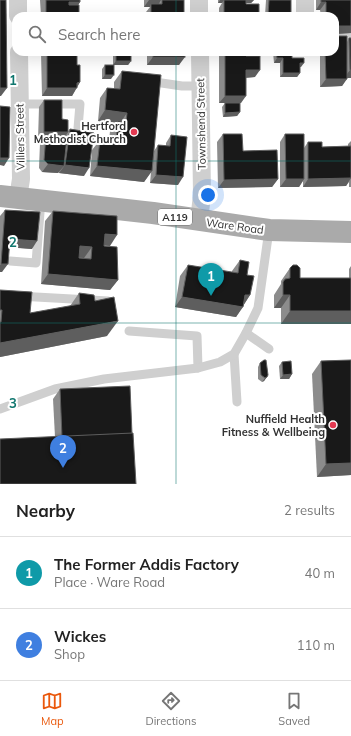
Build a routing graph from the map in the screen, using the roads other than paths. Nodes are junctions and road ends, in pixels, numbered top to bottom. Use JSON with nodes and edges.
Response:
{"nodes":[{"id":1,"x":18,"y":0,"type":"edge"},
{"id":2,"x":199,"y":0,"type":"edge"},
{"id":3,"x":304,"y":0,"type":"edge"},
{"id":4,"x":18,"y":12,"type":"edge"},
{"id":5,"x":199,"y":12,"type":"edge"},
{"id":6,"x":305,"y":12,"type":"edge"},
{"id":7,"x":339,"y":38,"type":"edge"},
{"id":8,"x":351,"y":38,"type":"edge"},
{"id":9,"x":19,"y":56,"type":"edge"},
{"id":10,"x":200,"y":56,"type":"edge"},
{"id":11,"x":136,"y":79,"type":"edge"},
{"id":12,"x":200,"y":86,"type":"junction"},
{"id":13,"x":20,"y":104,"type":"junction"},
{"id":14,"x":78,"y":128,"type":"dead end"},
{"id":15,"x":9,"y":197,"type":"edge"},
{"id":16,"x":41,"y":200,"type":"junction"},
{"id":17,"x":199,"y":221,"type":"junction"},
{"id":18,"x":269,"y":230,"type":"junction"},
{"id":19,"x":351,"y":232,"type":"edge"},
{"id":20,"x":10,"y":261,"type":"edge"},
{"id":21,"x":0,"y":295,"type":"edge"},
{"id":22,"x":108,"y":301,"type":"edge"},
{"id":23,"x":129,"y":331,"type":"dead end"},
{"id":24,"x":246,"y":333,"type":"junction"},
{"id":25,"x":269,"y":349,"type":"dead end"},
{"id":26,"x":234,"y":354,"type":"junction"},
{"id":27,"x":198,"y":368,"type":"junction"},
{"id":28,"x":237,"y":402,"type":"dead end"},
{"id":29,"x":0,"y":409,"type":"edge"}],
"edges":[{"from":1,"to":4,"type":"street"},
{"from":2,"to":5,"type":"street"},
{"from":3,"to":6,"type":"street"},
{"from":7,"to":8,"type":"street"},
{"from":9,"to":13,"type":"street","name":"Villiers Street"},
{"from":10,"to":12,"type":"street","name":"Townshend Street"},
{"from":11,"to":12,"type":"lane"},
{"from":12,"to":17,"type":"street","name":"Townshend Street"},
{"from":13,"to":14,"type":"lane"},
{"from":13,"to":15,"type":"street","name":"Villiers Street"},
{"from":15,"to":16,"type":"main road","name":"Ware Road","number":"A119"},
{"from":16,"to":17,"type":"main road","name":"Ware Road","number":"A119"},
{"from":16,"to":20,"type":"lane"},
{"from":17,"to":18,"type":"main road","name":"Ware Road","number":"A119"},
{"from":18,"to":19,"type":"main road","name":"Ware Road","number":"A119"},
{"from":18,"to":24,"type":"lane"},
{"from":21,"to":22,"type":"lane"},
{"from":23,"to":27,"type":"lane"},
{"from":24,"to":25,"type":"lane"},
{"from":24,"to":26,"type":"lane"},
{"from":26,"to":27,"type":"lane"},
{"from":26,"to":28,"type":"lane"},
{"from":27,"to":29,"type":"lane"}]}
